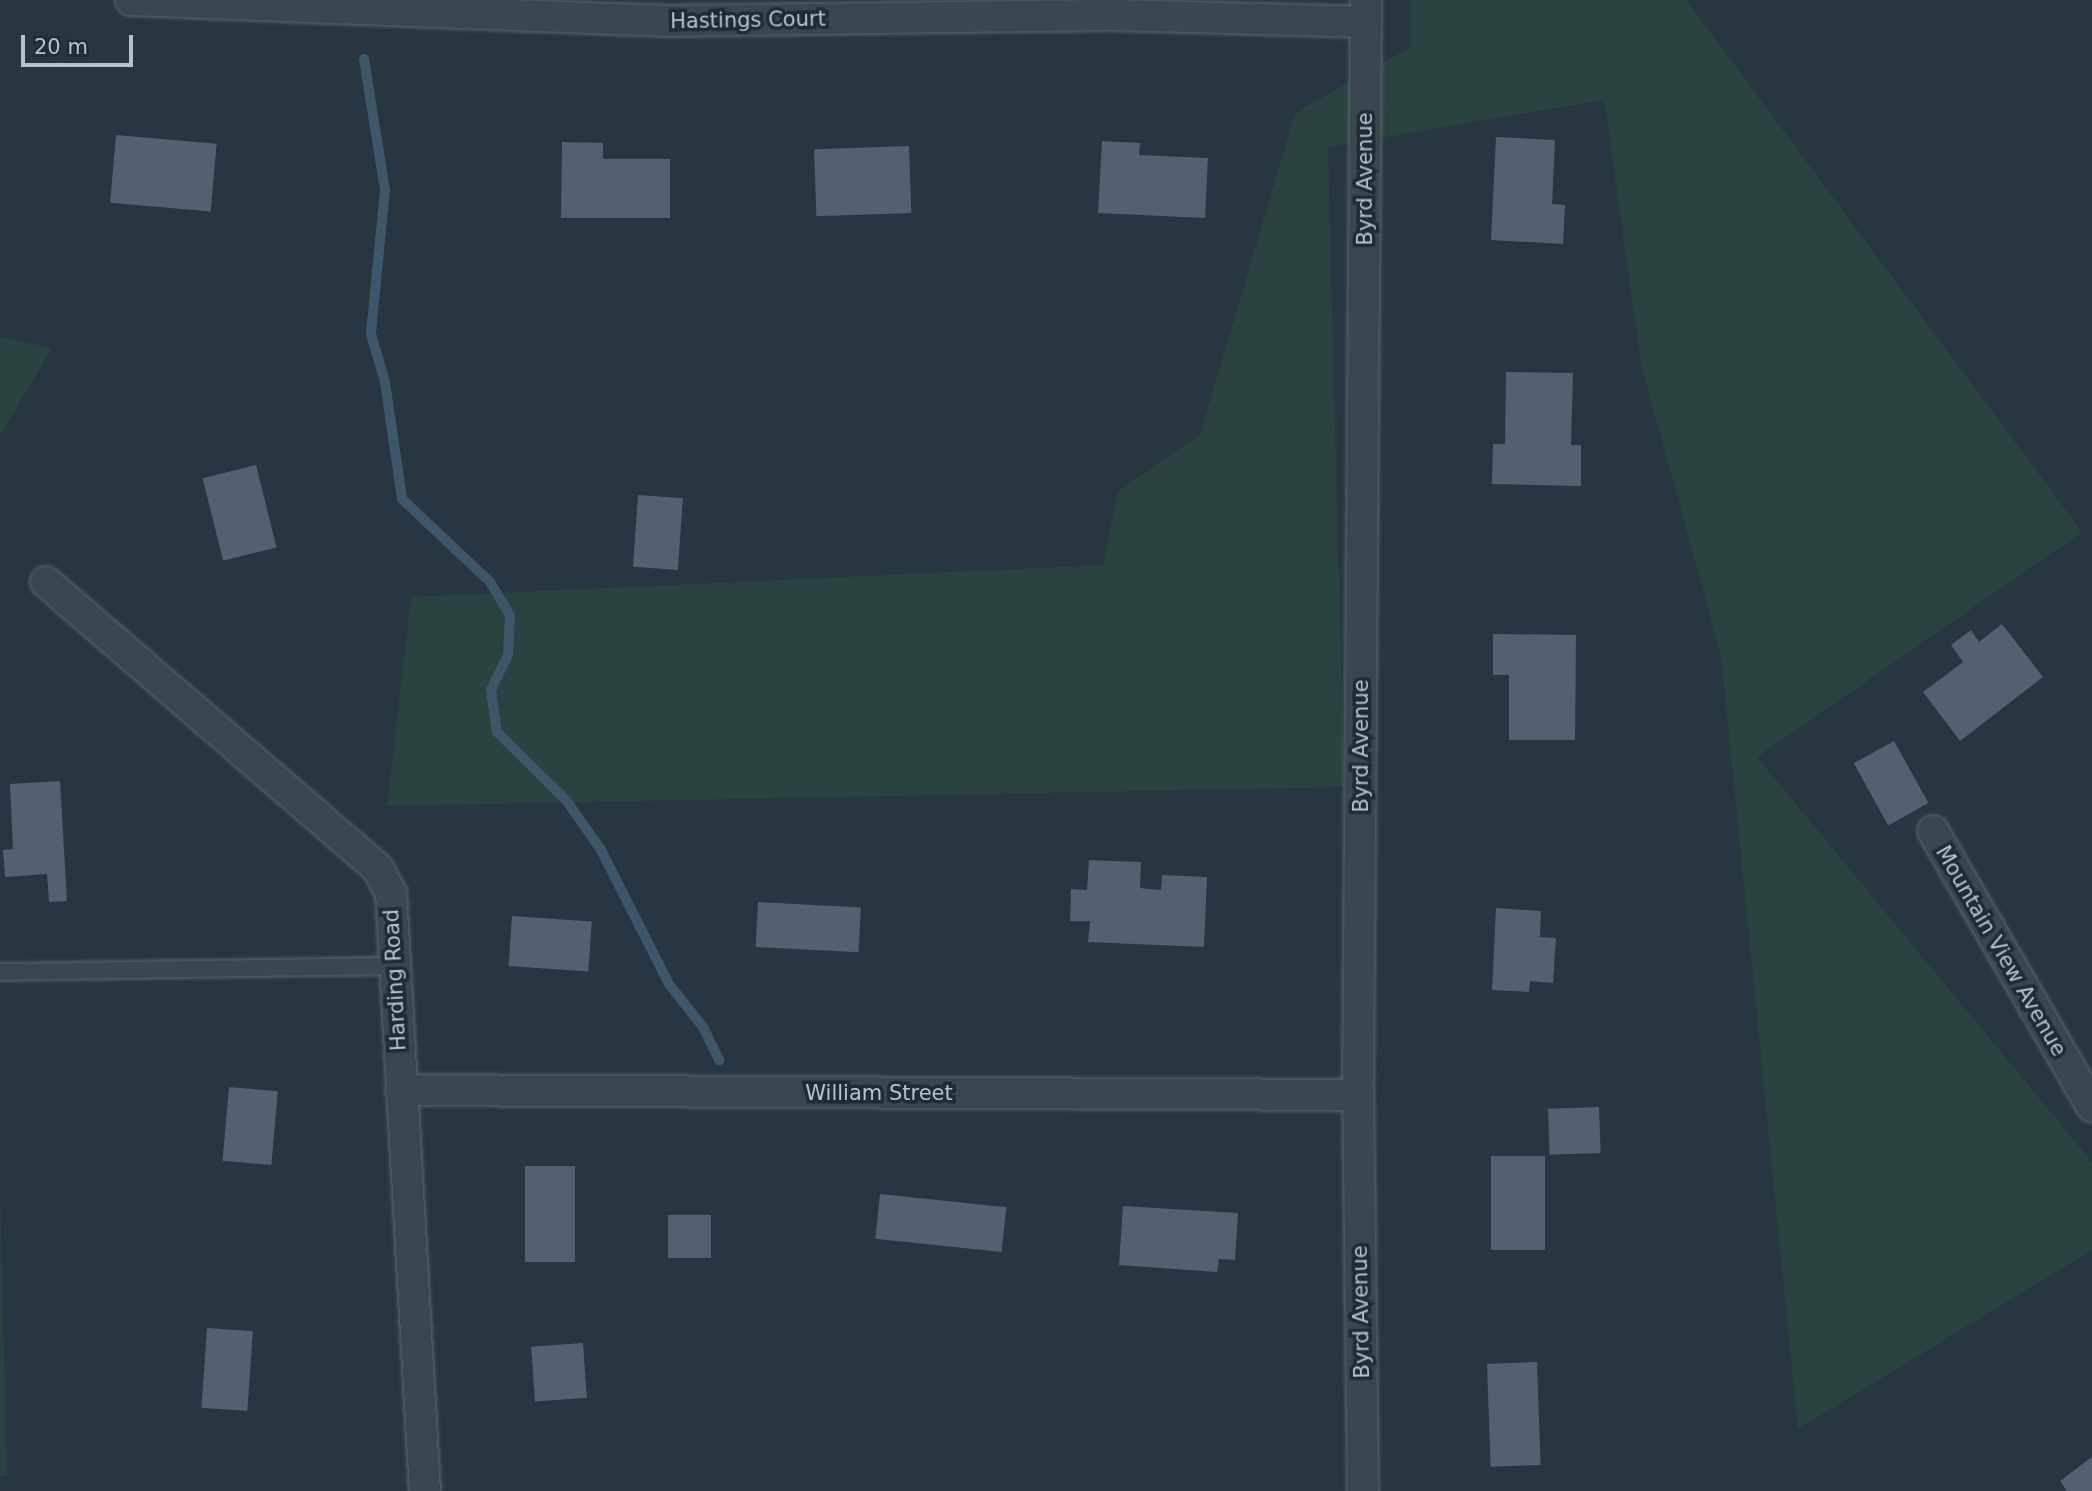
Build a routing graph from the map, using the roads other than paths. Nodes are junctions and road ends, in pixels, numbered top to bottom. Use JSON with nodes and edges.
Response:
{"nodes":[{"id":1,"x":131,"y":0,"type":"edge"},
{"id":2,"x":1366,"y":11,"type":"edge"},
{"id":3,"x":46,"y":582,"type":"dead end"},
{"id":4,"x":1933,"y":831,"type":"dead end"},
{"id":5,"x":394,"y":966,"type":"junction"},
{"id":6,"x":0,"y":972,"type":"edge"},
{"id":7,"x":401,"y":1090,"type":"junction"},
{"id":8,"x":1358,"y":1095,"type":"junction"},
{"id":9,"x":2092,"y":1106,"type":"edge"},
{"id":10,"x":425,"y":1491,"type":"edge"},
{"id":11,"x":1363,"y":1491,"type":"edge"}],
"edges":[{"from":1,"to":2,"type":"street","name":"Hastings Court"},
{"from":2,"to":8,"type":"street","name":"Byrd Avenue"},
{"from":3,"to":5,"type":"street","name":"Harding Road"},
{"from":4,"to":9,"type":"street","name":"Mountain View Avenue"},
{"from":5,"to":6,"type":"lane"},
{"from":5,"to":7,"type":"street","name":"Harding Road"},
{"from":7,"to":8,"type":"street","name":"William Street"},
{"from":7,"to":10,"type":"street","name":"Harding Road"},
{"from":8,"to":11,"type":"street","name":"Byrd Avenue"}]}
